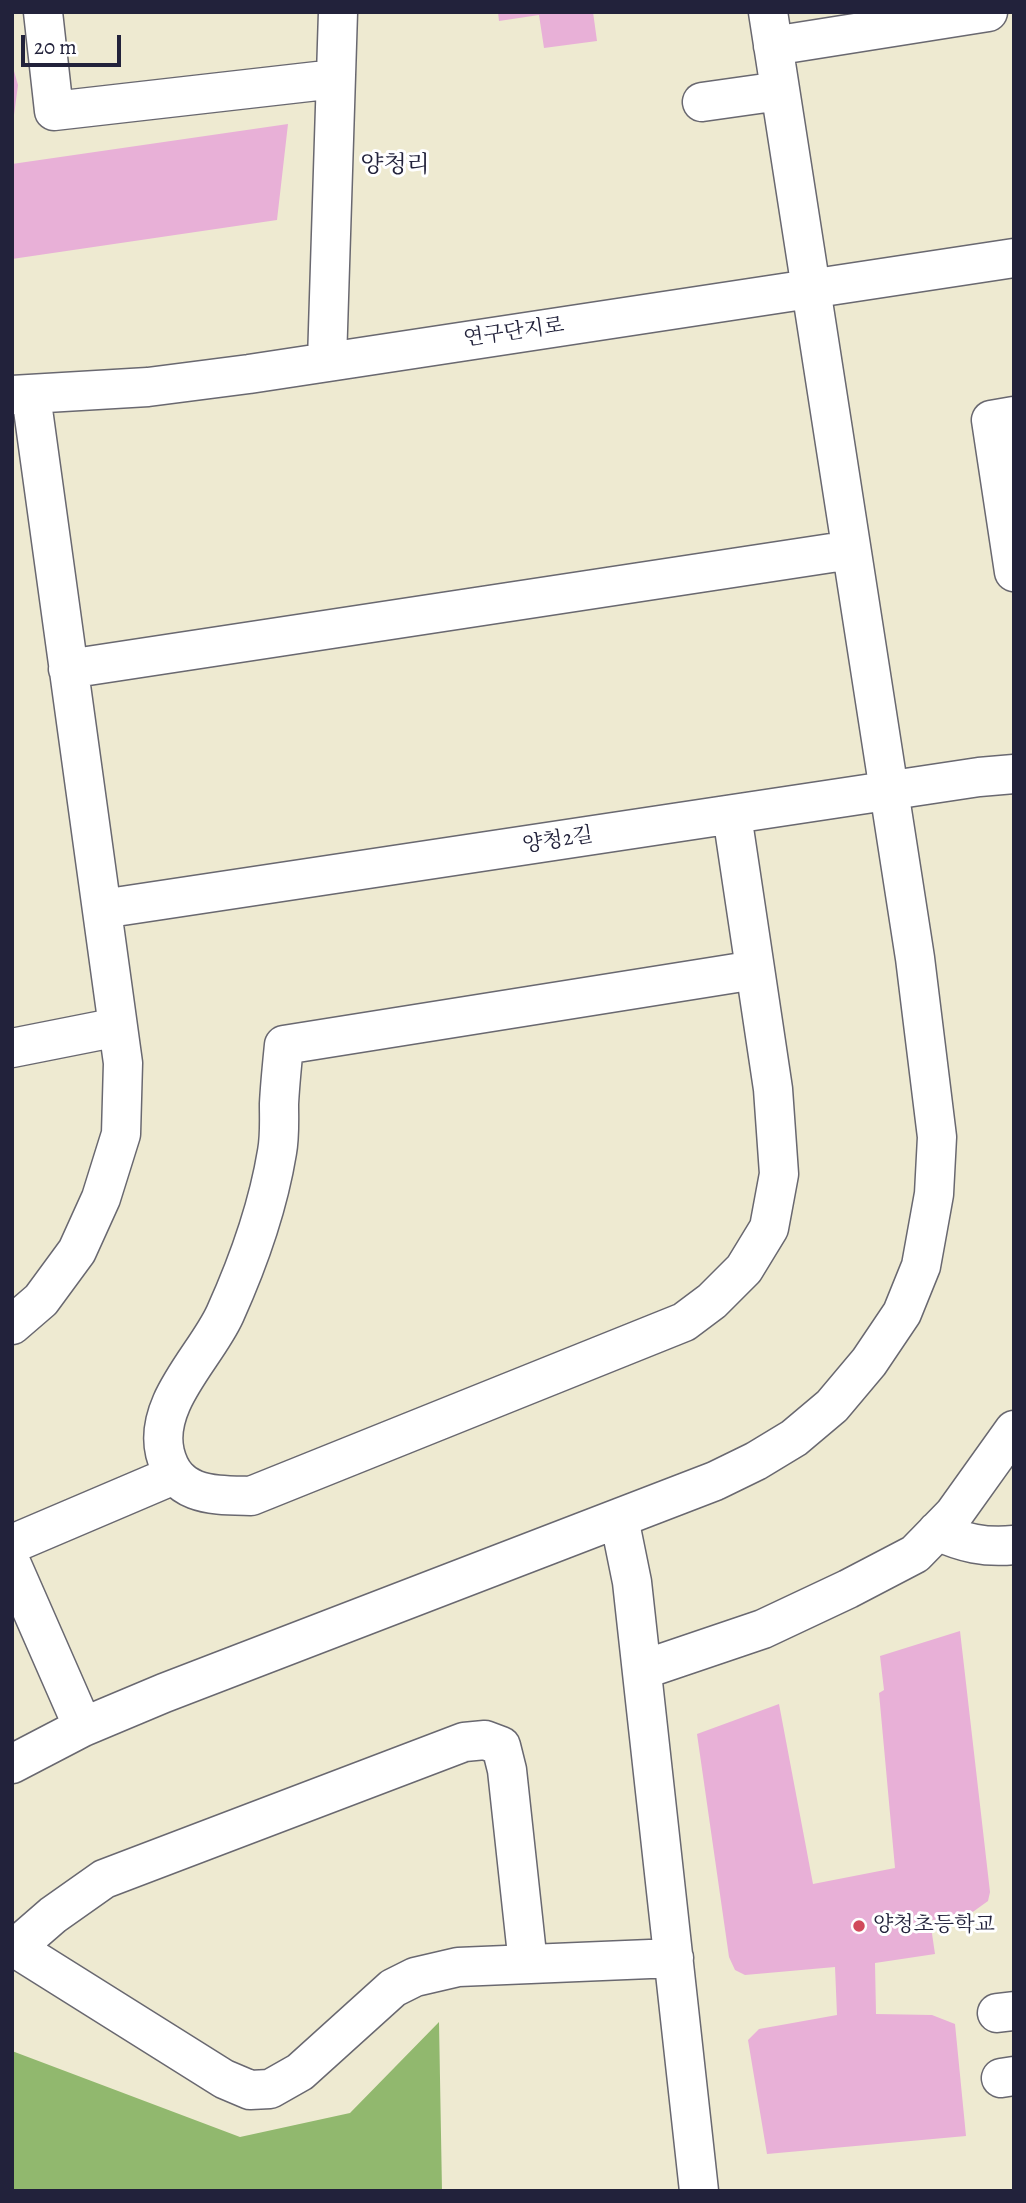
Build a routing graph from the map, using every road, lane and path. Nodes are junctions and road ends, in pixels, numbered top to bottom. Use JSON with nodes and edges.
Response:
{"nodes":[{"id":1,"x":43,"y":12,"type":"edge"},
{"id":2,"x":338,"y":12,"type":"edge"},
{"id":3,"x":988,"y":12,"type":"edge"},
{"id":4,"x":771,"y":29,"type":"edge"},
{"id":5,"x":335,"y":79,"type":"junction"},
{"id":6,"x":780,"y":91,"type":"junction"},
{"id":7,"x":702,"y":102,"type":"dead end"},
{"id":8,"x":1014,"y":258,"type":"edge"},
{"id":9,"x":809,"y":290,"type":"junction"},
{"id":10,"x":327,"y":362,"type":"junction"},
{"id":11,"x":21,"y":395,"type":"edge"},
{"id":12,"x":1014,"y":416,"type":"edge"},
{"id":13,"x":851,"y":550,"type":"junction"},
{"id":14,"x":1014,"y":572,"type":"edge"},
{"id":15,"x":68,"y":669,"type":"junction"},
{"id":16,"x":1014,"y":774,"type":"edge"},
{"id":17,"x":889,"y":791,"type":"junction"},
{"id":18,"x":732,"y":815,"type":"junction"},
{"id":19,"x":102,"y":909,"type":"junction"},
{"id":20,"x":755,"y":970,"type":"junction"},
{"id":21,"x":118,"y":1027,"type":"junction"},
{"id":22,"x":12,"y":1048,"type":"edge"},
{"id":23,"x":12,"y":1325,"type":"edge"},
{"id":24,"x":1014,"y":1430,"type":"edge"},
{"id":25,"x":174,"y":1475,"type":"junction"},
{"id":26,"x":619,"y":1518,"type":"junction"},
{"id":27,"x":937,"y":1531,"type":"junction"},
{"id":28,"x":12,"y":1544,"type":"edge"},
{"id":29,"x":1014,"y":1545,"type":"edge"},
{"id":30,"x":12,"y":1565,"type":"edge"},
{"id":31,"x":642,"y":1670,"type":"junction"},
{"id":32,"x":83,"y":1727,"type":"junction"},
{"id":33,"x":12,"y":1764,"type":"edge"},
{"id":34,"x":13,"y":1947,"type":"edge"},
{"id":35,"x":674,"y":1958,"type":"junction"},
{"id":36,"x":528,"y":1964,"type":"junction"},
{"id":37,"x":699,"y":2191,"type":"edge"}],
"edges":[{"from":1,"to":5,"type":"street"},
{"from":2,"to":5,"type":"street"},
{"from":3,"to":4,"type":"street"},
{"from":4,"to":6,"type":"street"},
{"from":5,"to":10,"type":"street"},
{"from":6,"to":7,"type":"street"},
{"from":6,"to":9,"type":"street"},
{"from":8,"to":9,"type":"street","name":"연구단지로"},
{"from":9,"to":10,"type":"street","name":"연구단지로"},
{"from":9,"to":13,"type":"street"},
{"from":10,"to":11,"type":"street","name":"연구단지로"},
{"from":11,"to":15,"type":"street"},
{"from":12,"to":14,"type":"street"},
{"from":13,"to":15,"type":"street"},
{"from":13,"to":17,"type":"street"},
{"from":15,"to":19,"type":"street"},
{"from":16,"to":17,"type":"street","name":"양청2길"},
{"from":17,"to":18,"type":"street","name":"양청2길"},
{"from":17,"to":26,"type":"street"},
{"from":18,"to":19,"type":"street","name":"양청2길"},
{"from":18,"to":20,"type":"street"},
{"from":19,"to":21,"type":"street"},
{"from":20,"to":25,"type":"street"},
{"from":20,"to":25,"type":"street"},
{"from":21,"to":22,"type":"street"},
{"from":21,"to":23,"type":"street"},
{"from":24,"to":27,"type":"street"},
{"from":25,"to":28,"type":"street"},
{"from":26,"to":31,"type":"street"},
{"from":26,"to":32,"type":"street"},
{"from":27,"to":29,"type":"street"},
{"from":27,"to":31,"type":"street"},
{"from":30,"to":32,"type":"street"},
{"from":31,"to":35,"type":"street"},
{"from":32,"to":33,"type":"street"},
{"from":34,"to":36,"type":"street"},
{"from":34,"to":36,"type":"street"},
{"from":35,"to":36,"type":"street"},
{"from":35,"to":37,"type":"street"}]}
